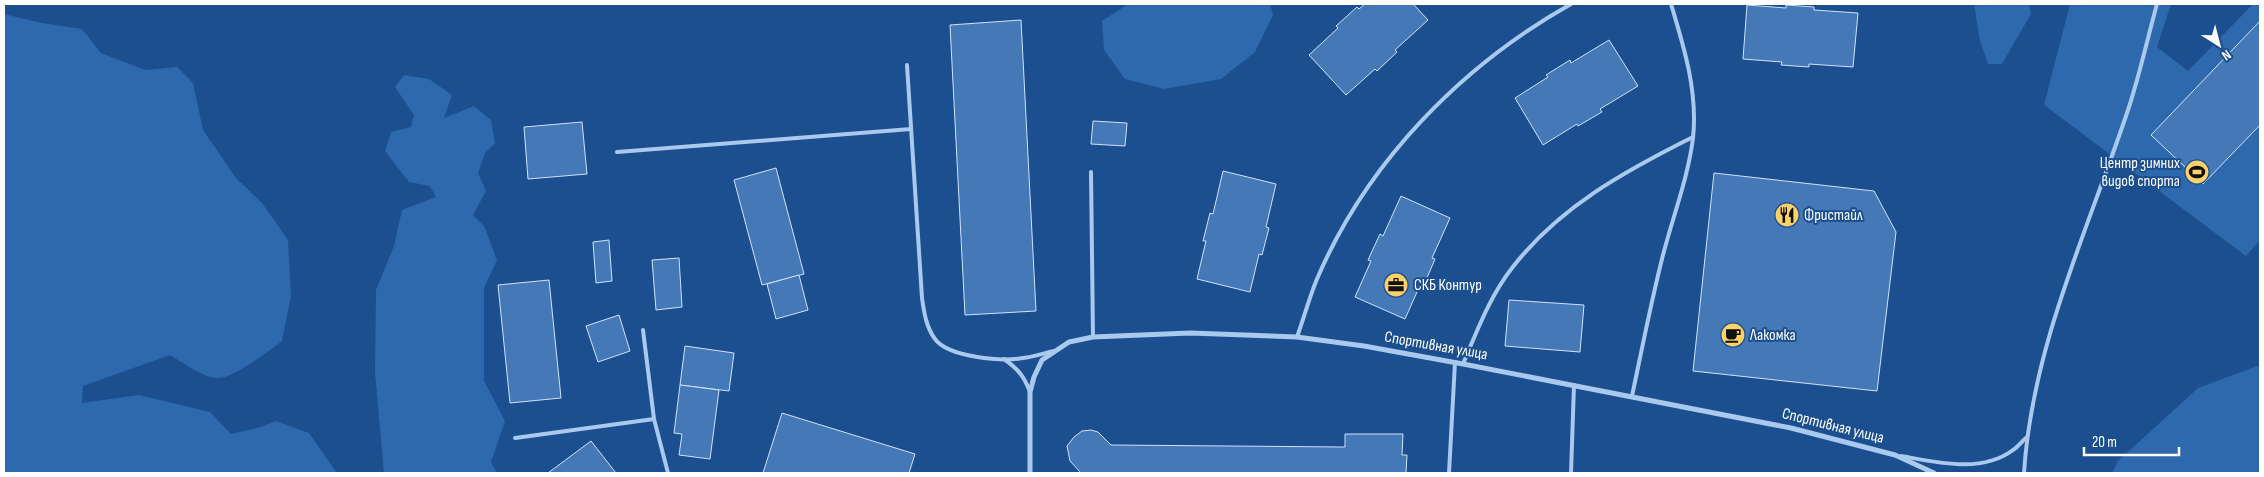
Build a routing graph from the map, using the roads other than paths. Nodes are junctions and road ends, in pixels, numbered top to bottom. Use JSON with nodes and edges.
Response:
{"nodes":[{"id":1,"x":1570,"y":4,"type":"edge"},
{"id":2,"x":1671,"y":4,"type":"edge"},
{"id":3,"x":2157,"y":4,"type":"edge"},
{"id":4,"x":907,"y":65,"type":"dead end"},
{"id":5,"x":911,"y":129,"type":"junction"},
{"id":6,"x":1693,"y":137,"type":"junction"},
{"id":7,"x":617,"y":152,"type":"dead end"},
{"id":8,"x":1091,"y":172,"type":"dead end"},
{"id":9,"x":643,"y":330,"type":"dead end"},
{"id":10,"x":1093,"y":337,"type":"junction"},
{"id":11,"x":1297,"y":337,"type":"junction"},
{"id":12,"x":1054,"y":350,"type":"junction"},
{"id":13,"x":1004,"y":359,"type":"junction"},
{"id":14,"x":1455,"y":362,"type":"junction"},
{"id":15,"x":1463,"y":364,"type":"junction"},
{"id":16,"x":1574,"y":385,"type":"junction"},
{"id":17,"x":1030,"y":392,"type":"junction"},
{"id":18,"x":1632,"y":396,"type":"junction"},
{"id":19,"x":654,"y":419,"type":"junction"},
{"id":20,"x":2027,"y":436,"type":"junction"},
{"id":21,"x":515,"y":438,"type":"dead end"},
{"id":22,"x":1895,"y":455,"type":"junction"},
{"id":23,"x":668,"y":473,"type":"edge"},
{"id":24,"x":1030,"y":473,"type":"edge"},
{"id":25,"x":1449,"y":473,"type":"edge"},
{"id":26,"x":1571,"y":473,"type":"edge"},
{"id":27,"x":1934,"y":473,"type":"edge"},
{"id":28,"x":2024,"y":473,"type":"edge"}],
"edges":[{"from":1,"to":11,"type":"lane"},
{"from":2,"to":6,"type":"lane"},
{"from":3,"to":20,"type":"lane"},
{"from":4,"to":5,"type":"lane"},
{"from":5,"to":7,"type":"lane"},
{"from":5,"to":13,"type":"lane"},
{"from":6,"to":15,"type":"lane"},
{"from":6,"to":18,"type":"lane"},
{"from":8,"to":10,"type":"lane"},
{"from":9,"to":19,"type":"lane"},
{"from":10,"to":11,"type":"street","name":"Спортивная улица"},
{"from":10,"to":12,"type":"street","name":"Спортивная улица"},
{"from":11,"to":14,"type":"street","name":"Спортивная улица"},
{"from":12,"to":13,"type":"lane"},
{"from":12,"to":17,"type":"street","name":"Спортивная улица"},
{"from":13,"to":17,"type":"lane"},
{"from":14,"to":15,"type":"street","name":"Спортивная улица"},
{"from":14,"to":25,"type":"lane"},
{"from":15,"to":16,"type":"street","name":"Спортивная улица"},
{"from":16,"to":18,"type":"street","name":"Спортивная улица"},
{"from":16,"to":26,"type":"lane"},
{"from":17,"to":24,"type":"street","name":"Спортивная улица"},
{"from":18,"to":22,"type":"street","name":"Спортивная улица"},
{"from":19,"to":21,"type":"lane"},
{"from":19,"to":23,"type":"lane"},
{"from":20,"to":22,"type":"lane"},
{"from":20,"to":28,"type":"lane"},
{"from":22,"to":27,"type":"street","name":"Спортивная улица"}]}
